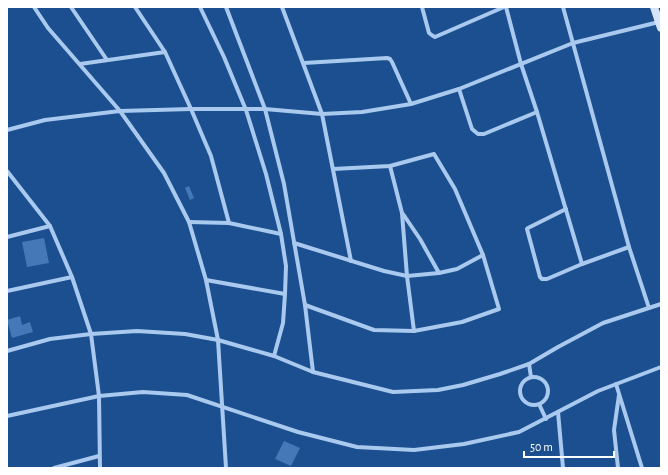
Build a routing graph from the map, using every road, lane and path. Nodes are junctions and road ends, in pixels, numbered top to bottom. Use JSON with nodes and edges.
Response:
{"nodes":[{"id":1,"x":34,"y":7,"type":"edge"},
{"id":2,"x":71,"y":7,"type":"edge"},
{"id":3,"x":135,"y":7,"type":"edge"},
{"id":4,"x":200,"y":7,"type":"edge"},
{"id":5,"x":226,"y":7,"type":"edge"},
{"id":6,"x":282,"y":7,"type":"edge"},
{"id":7,"x":422,"y":7,"type":"edge"},
{"id":8,"x":505,"y":7,"type":"edge"},
{"id":9,"x":563,"y":7,"type":"edge"},
{"id":10,"x":654,"y":7,"type":"edge"},
{"id":11,"x":660,"y":25,"type":"edge"},
{"id":12,"x":573,"y":43,"type":"junction"},
{"id":13,"x":165,"y":52,"type":"junction"},
{"id":14,"x":107,"y":60,"type":"junction"},
{"id":15,"x":80,"y":64,"type":"junction"},
{"id":16,"x":304,"y":64,"type":"junction"},
{"id":17,"x":521,"y":64,"type":"junction"},
{"id":18,"x":459,"y":89,"type":"junction"},
{"id":19,"x":411,"y":104,"type":"junction"},
{"id":20,"x":191,"y":109,"type":"junction"},
{"id":21,"x":265,"y":109,"type":"junction"},
{"id":22,"x":245,"y":110,"type":"junction"},
{"id":23,"x":120,"y":111,"type":"junction"},
{"id":24,"x":537,"y":112,"type":"junction"},
{"id":25,"x":322,"y":114,"type":"junction"},
{"id":26,"x":7,"y":130,"type":"edge"},
{"id":27,"x":390,"y":166,"type":"junction"},
{"id":28,"x":333,"y":170,"type":"junction"},
{"id":29,"x":7,"y":171,"type":"edge"},
{"id":30,"x":9,"y":176,"type":"edge"},
{"id":31,"x":566,"y":209,"type":"junction"},
{"id":32,"x":402,"y":213,"type":"junction"},
{"id":33,"x":188,"y":222,"type":"junction"},
{"id":34,"x":228,"y":223,"type":"junction"},
{"id":35,"x":50,"y":226,"type":"junction"},
{"id":36,"x":281,"y":234,"type":"junction"},
{"id":37,"x":7,"y":237,"type":"edge"},
{"id":38,"x":294,"y":243,"type":"junction"},
{"id":39,"x":629,"y":247,"type":"junction"},
{"id":40,"x":483,"y":255,"type":"junction"},
{"id":41,"x":351,"y":261,"type":"junction"},
{"id":42,"x":582,"y":264,"type":"junction"},
{"id":43,"x":439,"y":273,"type":"junction"},
{"id":44,"x":407,"y":276,"type":"junction"},
{"id":45,"x":72,"y":277,"type":"junction"},
{"id":46,"x":206,"y":280,"type":"junction"},
{"id":47,"x":7,"y":291,"type":"edge"},
{"id":48,"x":285,"y":294,"type":"junction"},
{"id":49,"x":661,"y":304,"type":"edge"},
{"id":50,"x":305,"y":305,"type":"junction"},
{"id":51,"x":649,"y":308,"type":"junction"},
{"id":52,"x":414,"y":331,"type":"junction"},
{"id":53,"x":91,"y":334,"type":"junction"},
{"id":54,"x":218,"y":340,"type":"junction"},
{"id":55,"x":7,"y":352,"type":"edge"},
{"id":56,"x":274,"y":356,"type":"junction"},
{"id":57,"x":529,"y":364,"type":"junction"},
{"id":58,"x":661,"y":367,"type":"edge"},
{"id":59,"x":313,"y":372,"type":"junction"},
{"id":60,"x":531,"y":377,"type":"junction"},
{"id":61,"x":616,"y":384,"type":"junction"},
{"id":62,"x":619,"y":392,"type":"junction"},
{"id":63,"x":99,"y":396,"type":"junction"},
{"id":64,"x":539,"y":404,"type":"junction"},
{"id":65,"x":222,"y":407,"type":"junction"},
{"id":66,"x":558,"y":412,"type":"junction"},
{"id":67,"x":7,"y":416,"type":"edge"},
{"id":68,"x":546,"y":418,"type":"junction"},
{"id":69,"x":99,"y":456,"type":"junction"},
{"id":70,"x":54,"y":468,"type":"edge"},
{"id":71,"x":100,"y":468,"type":"edge"},
{"id":72,"x":226,"y":468,"type":"edge"},
{"id":73,"x":563,"y":468,"type":"edge"},
{"id":74,"x":618,"y":468,"type":"edge"},
{"id":75,"x":642,"y":468,"type":"edge"}],
"edges":[{"from":1,"to":15,"type":"street"},
{"from":2,"to":14,"type":"street"},
{"from":3,"to":13,"type":"street"},
{"from":4,"to":22,"type":"street"},
{"from":5,"to":21,"type":"street"},
{"from":6,"to":16,"type":"street"},
{"from":7,"to":8,"type":"street"},
{"from":8,"to":17,"type":"street"},
{"from":9,"to":12,"type":"street"},
{"from":10,"to":11,"type":"street"},
{"from":11,"to":12,"type":"street"},
{"from":12,"to":17,"type":"street"},
{"from":12,"to":39,"type":"street"},
{"from":13,"to":14,"type":"street"},
{"from":13,"to":20,"type":"street"},
{"from":14,"to":15,"type":"street"},
{"from":15,"to":23,"type":"street"},
{"from":16,"to":19,"type":"street"},
{"from":16,"to":25,"type":"street"},
{"from":17,"to":18,"type":"street"},
{"from":17,"to":24,"type":"street"},
{"from":18,"to":19,"type":"street"},
{"from":18,"to":24,"type":"street"},
{"from":19,"to":25,"type":"street"},
{"from":20,"to":22,"type":"street"},
{"from":20,"to":23,"type":"street"},
{"from":20,"to":34,"type":"street"},
{"from":21,"to":22,"type":"street"},
{"from":21,"to":25,"type":"street"},
{"from":21,"to":38,"type":"street"},
{"from":22,"to":36,"type":"street"},
{"from":23,"to":26,"type":"street"},
{"from":23,"to":33,"type":"street"},
{"from":24,"to":31,"type":"street"},
{"from":25,"to":28,"type":"street"},
{"from":27,"to":28,"type":"street"},
{"from":27,"to":32,"type":"street"},
{"from":27,"to":40,"type":"street"},
{"from":28,"to":41,"type":"street"},
{"from":29,"to":30,"type":"street"},
{"from":30,"to":35,"type":"street"},
{"from":31,"to":42,"type":"street"},
{"from":31,"to":42,"type":"street"},
{"from":32,"to":43,"type":"street"},
{"from":32,"to":44,"type":"street"},
{"from":33,"to":34,"type":"street"},
{"from":33,"to":46,"type":"street"},
{"from":34,"to":36,"type":"street"},
{"from":35,"to":37,"type":"street"},
{"from":35,"to":45,"type":"street"},
{"from":36,"to":48,"type":"street"},
{"from":38,"to":41,"type":"street"},
{"from":38,"to":50,"type":"street"},
{"from":39,"to":42,"type":"street"},
{"from":39,"to":51,"type":"street"},
{"from":40,"to":43,"type":"street"},
{"from":40,"to":52,"type":"street"},
{"from":41,"to":44,"type":"street"},
{"from":43,"to":44,"type":"street"},
{"from":44,"to":52,"type":"street"},
{"from":45,"to":47,"type":"street"},
{"from":45,"to":53,"type":"street"},
{"from":46,"to":48,"type":"street"},
{"from":46,"to":54,"type":"street"},
{"from":48,"to":56,"type":"street"},
{"from":49,"to":51,"type":"street"},
{"from":50,"to":52,"type":"street"},
{"from":50,"to":59,"type":"street"},
{"from":51,"to":57,"type":"street"},
{"from":53,"to":54,"type":"street"},
{"from":53,"to":55,"type":"street"},
{"from":53,"to":63,"type":"street"},
{"from":54,"to":56,"type":"street"},
{"from":54,"to":65,"type":"street"},
{"from":56,"to":59,"type":"street"},
{"from":57,"to":59,"type":"street"},
{"from":57,"to":60,"type":"street"},
{"from":58,"to":61,"type":"street"},
{"from":60,"to":64,"type":"street"},
{"from":60,"to":64,"type":"street"},
{"from":61,"to":62,"type":"street"},
{"from":61,"to":66,"type":"street"},
{"from":62,"to":74,"type":"street"},
{"from":62,"to":75,"type":"street"},
{"from":63,"to":65,"type":"street"},
{"from":63,"to":67,"type":"street"},
{"from":63,"to":69,"type":"street"},
{"from":64,"to":68,"type":"street"},
{"from":65,"to":68,"type":"street"},
{"from":65,"to":72,"type":"street"},
{"from":66,"to":68,"type":"street"},
{"from":66,"to":73,"type":"street"},
{"from":69,"to":70,"type":"street"},
{"from":69,"to":71,"type":"street"}]}
